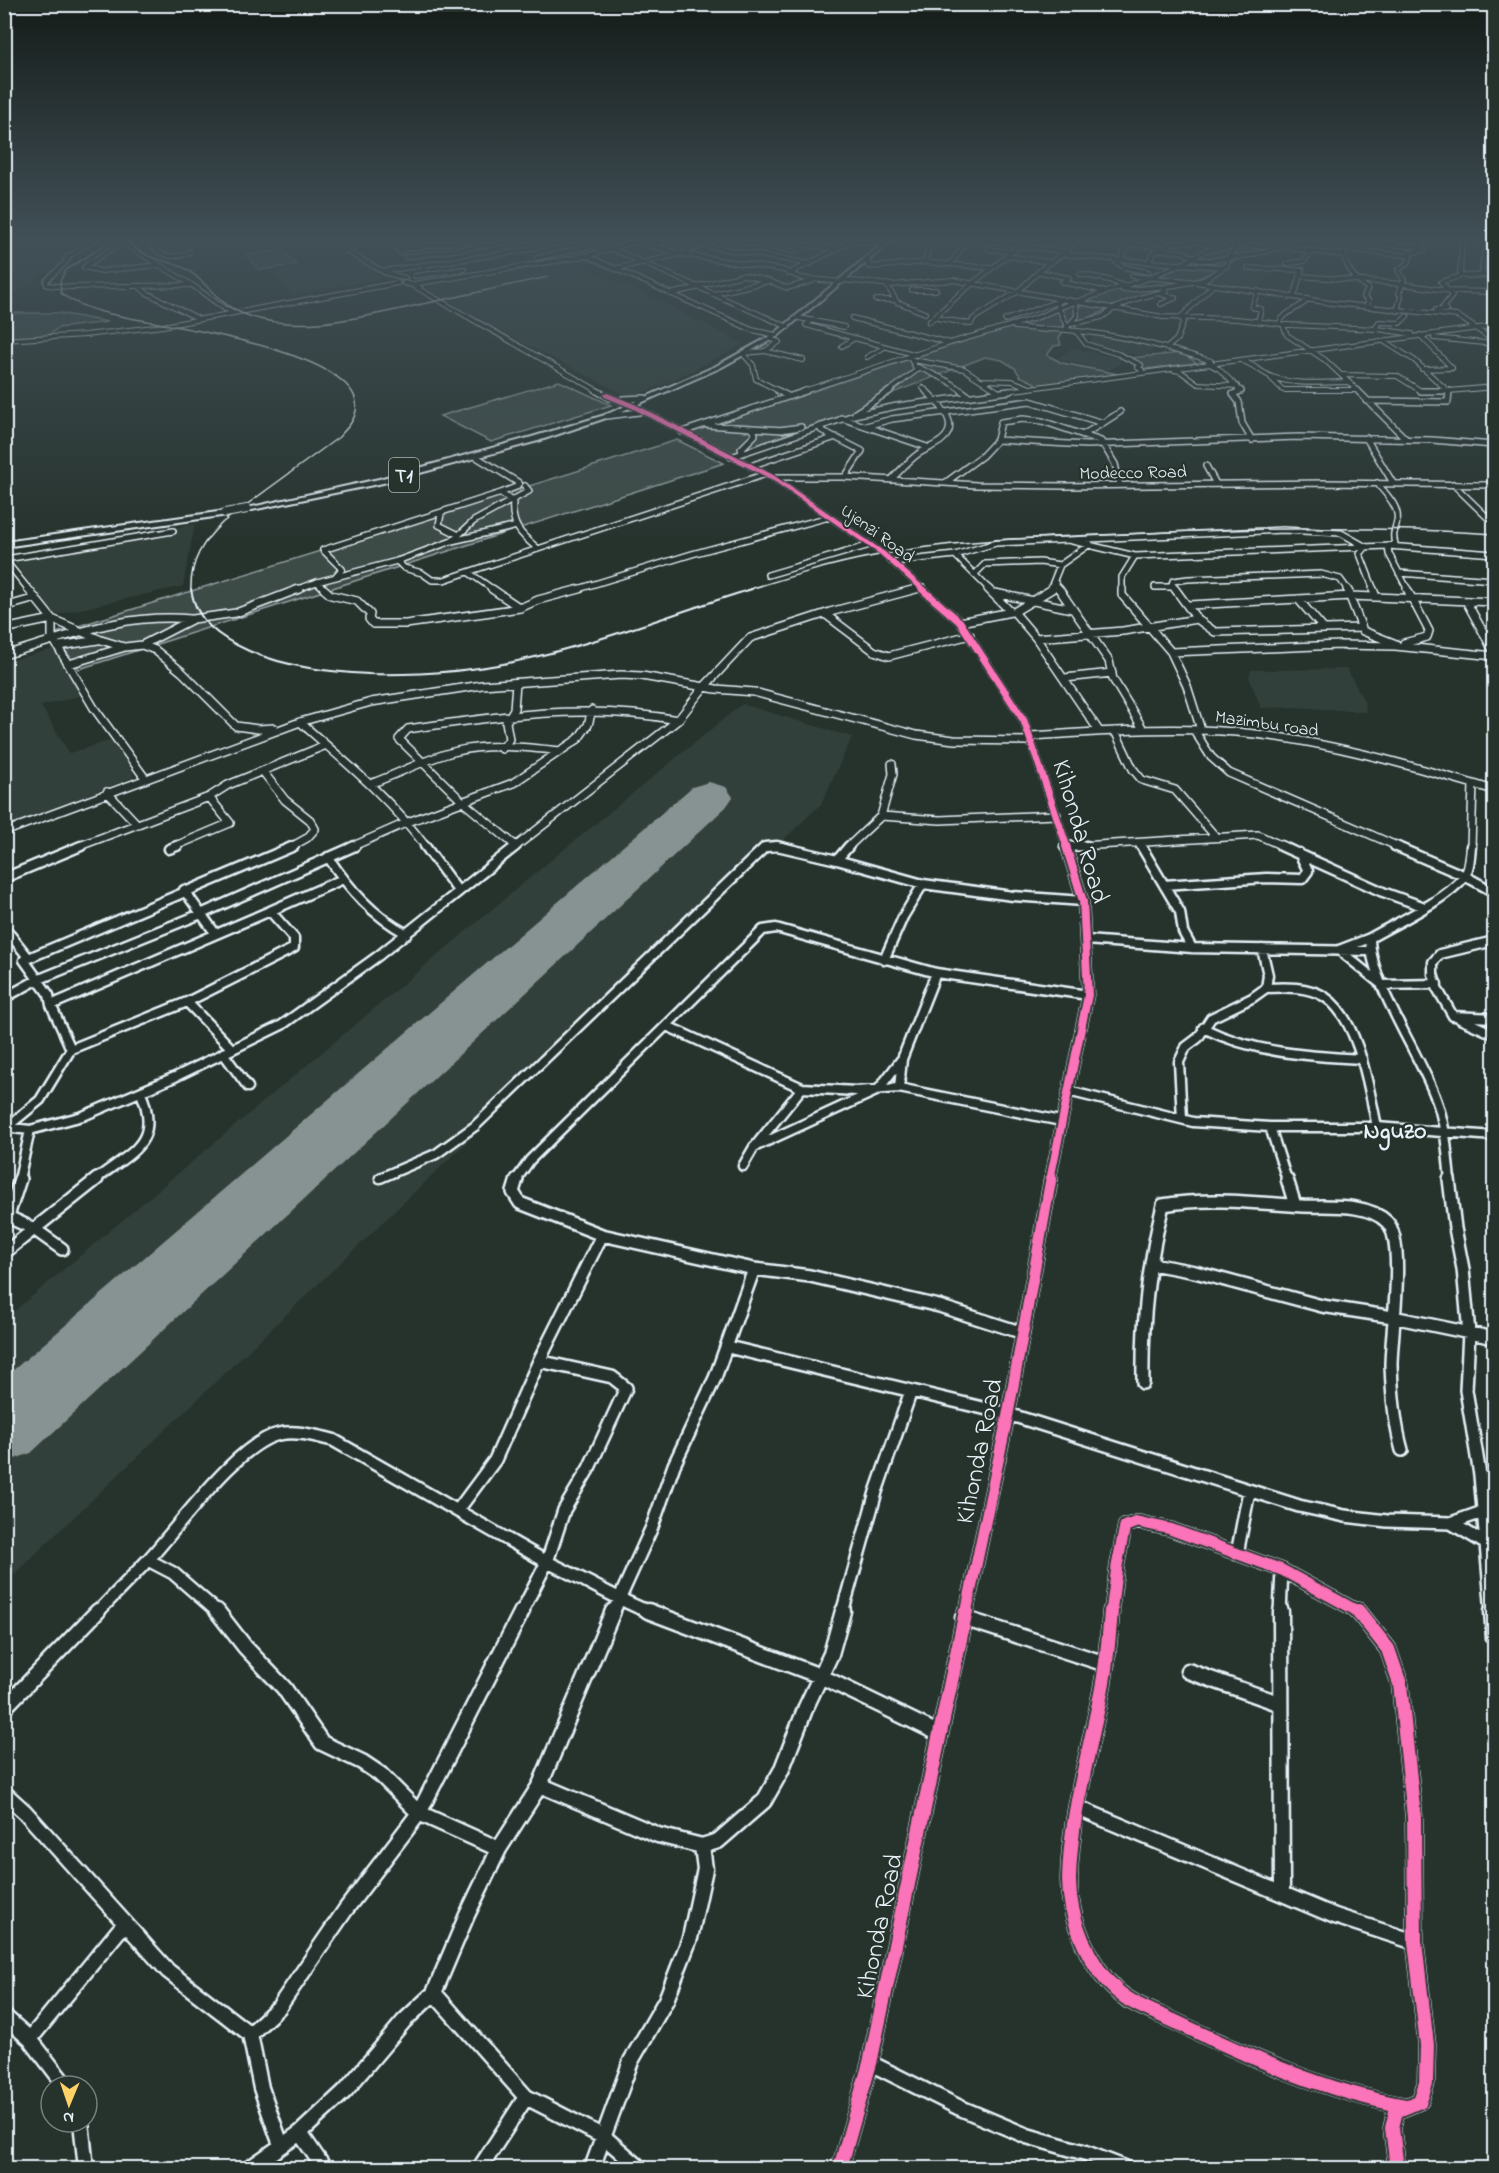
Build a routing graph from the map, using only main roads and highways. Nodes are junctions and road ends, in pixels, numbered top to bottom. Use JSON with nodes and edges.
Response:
{"nodes":[{"id":1,"x":768,"y":340,"type":"edge"},
{"id":2,"x":674,"y":387,"type":"junction"},
{"id":3,"x":630,"y":407,"type":"junction"},
{"id":4,"x":558,"y":431,"type":"junction"},
{"id":5,"x":4,"y":545,"type":"edge"}],
"edges":[{"from":1,"to":2,"type":"highway","number":"T1"},
{"from":2,"to":3,"type":"highway","number":"T1"},
{"from":2,"to":3,"type":"highway","number":"T1"},
{"from":3,"to":4,"type":"highway","number":"T1"},
{"from":3,"to":4,"type":"highway","number":"T1"},
{"from":4,"to":5,"type":"highway","number":"T1","bridge":true}]}
